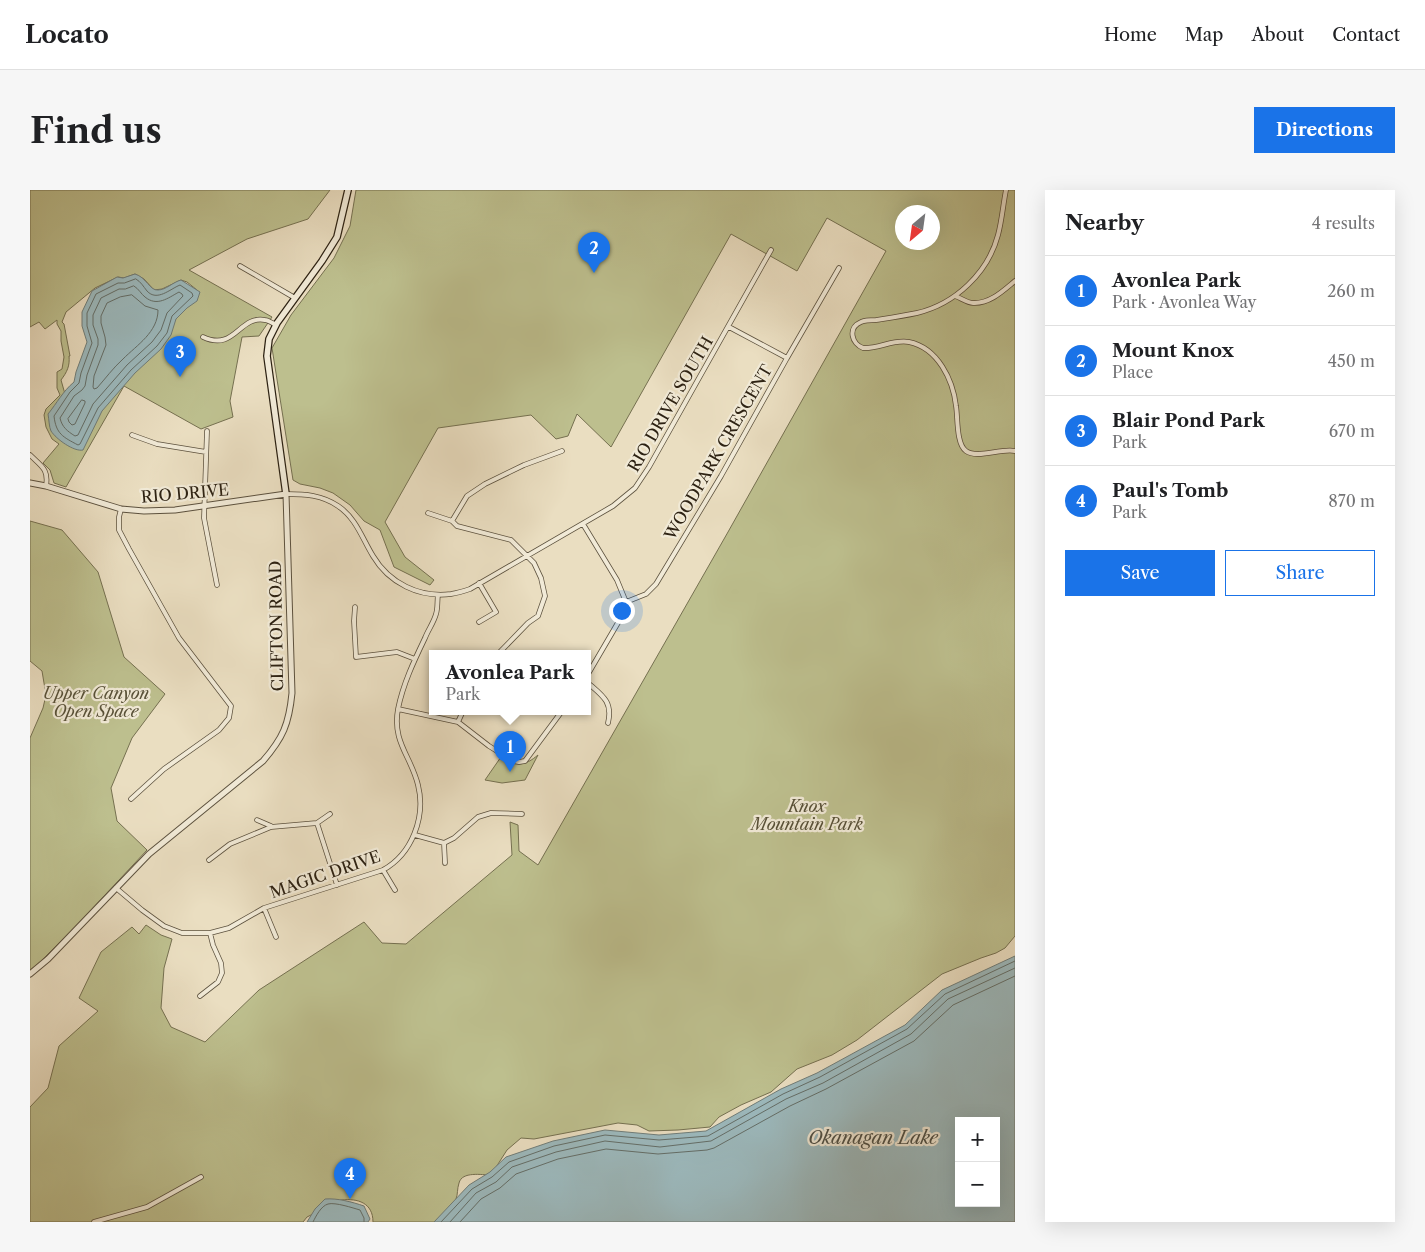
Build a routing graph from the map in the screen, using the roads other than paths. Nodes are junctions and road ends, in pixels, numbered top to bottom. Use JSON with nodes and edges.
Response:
{"nodes":[{"id":1,"x":348,"y":190,"type":"edge"},
{"id":2,"x":1006,"y":190,"type":"edge"},
{"id":3,"x":771,"y":250,"type":"dead end"},
{"id":4,"x":240,"y":266,"type":"dead end"},
{"id":5,"x":839,"y":268,"type":"dead end"},
{"id":6,"x":1015,"y":281,"type":"edge"},
{"id":7,"x":955,"y":296,"type":"junction"},
{"id":8,"x":295,"y":298,"type":"junction"},
{"id":9,"x":276,"y":325,"type":"junction"},
{"id":10,"x":729,"y":327,"type":"junction"},
{"id":11,"x":203,"y":337,"type":"dead end"},
{"id":12,"x":787,"y":358,"type":"junction"},
{"id":13,"x":206,"y":431,"type":"dead end"},
{"id":14,"x":132,"y":435,"type":"dead end"},
{"id":15,"x":562,"y":451,"type":"dead end"},
{"id":16,"x":1015,"y":451,"type":"edge"},
{"id":17,"x":206,"y":452,"type":"junction"},
{"id":18,"x":30,"y":455,"type":"edge"},
{"id":19,"x":30,"y":483,"type":"edge"},
{"id":20,"x":46,"y":486,"type":"junction"},
{"id":21,"x":286,"y":494,"type":"junction"},
{"id":22,"x":204,"y":506,"type":"junction"},
{"id":23,"x":121,"y":509,"type":"junction"},
{"id":24,"x":428,"y":513,"type":"dead end"},
{"id":25,"x":452,"y":521,"type":"junction"},
{"id":26,"x":584,"y":524,"type":"junction"},
{"id":27,"x":528,"y":556,"type":"junction"},
{"id":28,"x":479,"y":584,"type":"junction"},
{"id":29,"x":217,"y":585,"type":"dead end"},
{"id":30,"x":438,"y":595,"type":"junction"},
{"id":31,"x":626,"y":602,"type":"junction"},
{"id":32,"x":355,"y":607,"type":"dead end"},
{"id":33,"x":479,"y":622,"type":"dead end"},
{"id":34,"x":502,"y":650,"type":"edge"},
{"id":35,"x":415,"y":659,"type":"junction"},
{"id":36,"x":591,"y":669,"type":"edge"},
{"id":37,"x":591,"y":686,"type":"edge"},
{"id":38,"x":398,"y":709,"type":"junction"},
{"id":39,"x":461,"y":715,"type":"edge"},
{"id":40,"x":559,"y":715,"type":"edge"},
{"id":41,"x":458,"y":722,"type":"junction"},
{"id":42,"x":608,"y":723,"type":"dead end"},
{"id":43,"x":132,"y":799,"type":"dead end"},
{"id":44,"x":330,"y":814,"type":"dead end"},
{"id":45,"x":522,"y":814,"type":"dead end"},
{"id":46,"x":257,"y":820,"type":"dead end"},
{"id":47,"x":317,"y":823,"type":"junction"},
{"id":48,"x":272,"y":827,"type":"junction"},
{"id":49,"x":415,"y":836,"type":"junction"},
{"id":50,"x":444,"y":843,"type":"junction"},
{"id":51,"x":209,"y":860,"type":"dead end"},
{"id":52,"x":445,"y":863,"type":"dead end"},
{"id":53,"x":383,"y":870,"type":"junction"},
{"id":54,"x":337,"y":885,"type":"junction"},
{"id":55,"x":116,"y":888,"type":"junction"},
{"id":56,"x":395,"y":890,"type":"dead end"},
{"id":57,"x":264,"y":908,"type":"junction"},
{"id":58,"x":210,"y":933,"type":"junction"},
{"id":59,"x":276,"y":937,"type":"dead end"},
{"id":60,"x":30,"y":974,"type":"edge"},
{"id":61,"x":200,"y":996,"type":"dead end"},
{"id":62,"x":202,"y":1177,"type":"dead end"},
{"id":63,"x":94,"y":1222,"type":"edge"}],
"edges":[{"from":1,"to":8,"type":"main road","name":"CLIFTON ROAD"},
{"from":2,"to":7,"type":"street"},
{"from":3,"to":10,"type":"street","name":"RIO DRIVE SOUTH"},
{"from":4,"to":8,"type":"street"},
{"from":5,"to":12,"type":"street"},
{"from":6,"to":7,"type":"street"},
{"from":7,"to":16,"type":"street"},
{"from":8,"to":9,"type":"main road","name":"CLIFTON ROAD"},
{"from":9,"to":11,"type":"street"},
{"from":9,"to":21,"type":"main road","name":"CLIFTON ROAD"},
{"from":10,"to":12,"type":"street","name":"WOODPARK CRESCENT"},
{"from":10,"to":26,"type":"street","name":"RIO DRIVE SOUTH"},
{"from":12,"to":31,"type":"street","name":"WOODPARK CRESCENT"},
{"from":13,"to":17,"type":"street"},
{"from":14,"to":17,"type":"street"},
{"from":15,"to":25,"type":"street"},
{"from":17,"to":22,"type":"street"},
{"from":18,"to":20,"type":"street"},
{"from":19,"to":20,"type":"street","name":"RIO DRIVE"},
{"from":20,"to":23,"type":"street","name":"RIO DRIVE"},
{"from":21,"to":22,"type":"street","name":"RIO DRIVE"},
{"from":21,"to":30,"type":"street","name":"RIO DRIVE SOUTH"},
{"from":21,"to":55,"type":"street","name":"CLIFTON ROAD"},
{"from":22,"to":23,"type":"street","name":"RIO DRIVE"},
{"from":22,"to":29,"type":"street"},
{"from":23,"to":43,"type":"street"},
{"from":24,"to":25,"type":"street"},
{"from":25,"to":27,"type":"street"},
{"from":26,"to":27,"type":"street","name":"RIO DRIVE SOUTH"},
{"from":26,"to":31,"type":"street"},
{"from":27,"to":28,"type":"street","name":"RIO DRIVE SOUTH"},
{"from":27,"to":34,"type":"street"},
{"from":28,"to":30,"type":"street","name":"RIO DRIVE SOUTH"},
{"from":28,"to":33,"type":"street"},
{"from":30,"to":35,"type":"street","name":"MAGIC DRIVE"},
{"from":31,"to":36,"type":"street"},
{"from":32,"to":35,"type":"street"},
{"from":35,"to":38,"type":"street","name":"MAGIC DRIVE"},
{"from":37,"to":42,"type":"street"},
{"from":38,"to":41,"type":"street"},
{"from":38,"to":49,"type":"street","name":"MAGIC DRIVE"},
{"from":39,"to":41,"type":"street"},
{"from":40,"to":41,"type":"street"},
{"from":44,"to":47,"type":"street"},
{"from":45,"to":50,"type":"street"},
{"from":46,"to":48,"type":"street"},
{"from":47,"to":48,"type":"street"},
{"from":47,"to":54,"type":"street"},
{"from":48,"to":51,"type":"street"},
{"from":49,"to":50,"type":"street"},
{"from":49,"to":53,"type":"street","name":"MAGIC DRIVE"},
{"from":50,"to":52,"type":"street"},
{"from":53,"to":54,"type":"street","name":"MAGIC DRIVE"},
{"from":53,"to":56,"type":"street"},
{"from":54,"to":57,"type":"street","name":"MAGIC DRIVE"},
{"from":55,"to":58,"type":"street","name":"MAGIC DRIVE"},
{"from":55,"to":60,"type":"street","name":"CLIFTON ROAD"},
{"from":57,"to":58,"type":"street","name":"MAGIC DRIVE"},
{"from":57,"to":59,"type":"street"},
{"from":58,"to":61,"type":"street"},
{"from":62,"to":63,"type":"street"}]}
